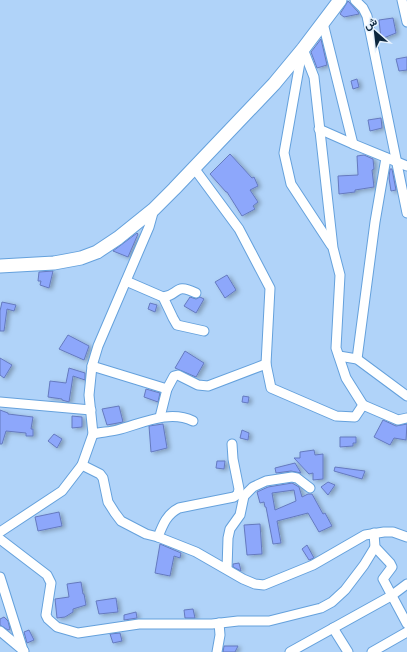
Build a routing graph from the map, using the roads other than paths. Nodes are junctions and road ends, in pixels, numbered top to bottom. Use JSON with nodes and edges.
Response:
{"nodes":[{"id":1,"x":340,"y":0,"type":"edge"},
{"id":2,"x":355,"y":0,"type":"edge"},
{"id":3,"x":402,"y":0,"type":"edge"},
{"id":4,"x":407,"y":22,"type":"edge"},
{"id":5,"x":323,"y":23,"type":"junction"},
{"id":6,"x":303,"y":49,"type":"junction"},
{"id":7,"x":319,"y":129,"type":"junction"},
{"id":8,"x":353,"y":144,"type":"junction"},
{"id":9,"x":386,"y":158,"type":"junction"},
{"id":10,"x":397,"y":161,"type":"junction"},
{"id":11,"x":407,"y":166,"type":"edge"},
{"id":12,"x":194,"y":168,"type":"junction"},
{"id":13,"x":154,"y":209,"type":"junction"},
{"id":14,"x":407,"y":214,"type":"edge"},
{"id":15,"x":333,"y":248,"type":"junction"},
{"id":16,"x":0,"y":266,"type":"edge"},
{"id":17,"x":126,"y":281,"type":"junction"},
{"id":18,"x":196,"y":293,"type":"dead end"},
{"id":19,"x":163,"y":297,"type":"junction"},
{"id":20,"x":204,"y":331,"type":"dead end"},
{"id":21,"x":339,"y":356,"type":"junction"},
{"id":22,"x":357,"y":359,"type":"junction"},
{"id":23,"x":266,"y":364,"type":"junction"},
{"id":24,"x":92,"y":366,"type":"junction"},
{"id":25,"x":167,"y":389,"type":"junction"},
{"id":26,"x":407,"y":396,"type":"edge"},
{"id":27,"x":0,"y":402,"type":"edge"},
{"id":28,"x":363,"y":405,"type":"junction"},
{"id":29,"x":91,"y":410,"type":"junction"},
{"id":30,"x":160,"y":418,"type":"junction"},
{"id":31,"x":407,"y":418,"type":"edge"},
{"id":32,"x":193,"y":421,"type":"dead end"},
{"id":33,"x":93,"y":434,"type":"junction"},
{"id":34,"x":232,"y":444,"type":"dead end"},
{"id":35,"x":82,"y":464,"type":"junction"},
{"id":36,"x":310,"y":488,"type":"dead end"},
{"id":37,"x":0,"y":532,"type":"edge"},
{"id":38,"x":374,"y":533,"type":"junction"},
{"id":39,"x":158,"y":537,"type":"junction"},
{"id":40,"x":407,"y":537,"type":"edge"},
{"id":41,"x":0,"y":539,"type":"edge"},
{"id":42,"x":375,"y":547,"type":"junction"},
{"id":43,"x":226,"y":569,"type":"junction"},
{"id":44,"x":0,"y":577,"type":"edge"},
{"id":45,"x":407,"y":584,"type":"edge"},
{"id":46,"x":392,"y":596,"type":"junction"},
{"id":47,"x":219,"y":623,"type":"junction"},
{"id":48,"x":407,"y":624,"type":"edge"},
{"id":49,"x":333,"y":628,"type":"junction"},
{"id":50,"x":0,"y":631,"type":"edge"},
{"id":51,"x":407,"y":632,"type":"edge"},
{"id":52,"x":24,"y":651,"type":"edge"},
{"id":53,"x":217,"y":652,"type":"edge"},
{"id":54,"x":290,"y":652,"type":"edge"},
{"id":55,"x":348,"y":652,"type":"edge"},
{"id":56,"x":372,"y":652,"type":"edge"}],
"edges":[{"from":1,"to":5,"type":"main road"},
{"from":2,"to":10,"type":"street"},
{"from":3,"to":4,"type":"street"},
{"from":5,"to":6,"type":"main road"},
{"from":5,"to":8,"type":"street"},
{"from":6,"to":7,"type":"street"},
{"from":6,"to":12,"type":"main road"},
{"from":6,"to":15,"type":"street"},
{"from":7,"to":8,"type":"street"},
{"from":7,"to":15,"type":"street"},
{"from":8,"to":9,"type":"street"},
{"from":9,"to":10,"type":"street"},
{"from":9,"to":22,"type":"street"},
{"from":10,"to":11,"type":"street"},
{"from":10,"to":14,"type":"street"},
{"from":12,"to":13,"type":"main road"},
{"from":12,"to":23,"type":"street"},
{"from":13,"to":16,"type":"main road"},
{"from":13,"to":17,"type":"street"},
{"from":15,"to":21,"type":"street"},
{"from":17,"to":19,"type":"street"},
{"from":17,"to":24,"type":"street"},
{"from":18,"to":19,"type":"street"},
{"from":19,"to":20,"type":"street"},
{"from":21,"to":22,"type":"street"},
{"from":21,"to":28,"type":"street"},
{"from":22,"to":26,"type":"street"},
{"from":23,"to":25,"type":"street"},
{"from":23,"to":28,"type":"street"},
{"from":24,"to":25,"type":"street"},
{"from":24,"to":29,"type":"street"},
{"from":25,"to":30,"type":"street"},
{"from":27,"to":29,"type":"street"},
{"from":28,"to":31,"type":"street"},
{"from":29,"to":33,"type":"street"},
{"from":30,"to":32,"type":"street"},
{"from":30,"to":33,"type":"street"},
{"from":33,"to":35,"type":"street"},
{"from":34,"to":39,"type":"street"},
{"from":35,"to":37,"type":"street"},
{"from":35,"to":39,"type":"street"},
{"from":36,"to":43,"type":"street"},
{"from":38,"to":40,"type":"street"},
{"from":38,"to":42,"type":"street"},
{"from":38,"to":43,"type":"street"},
{"from":39,"to":43,"type":"street"},
{"from":41,"to":47,"type":"street"},
{"from":42,"to":46,"type":"street"},
{"from":42,"to":47,"type":"street"},
{"from":44,"to":52,"type":"street"},
{"from":45,"to":46,"type":"street"},
{"from":46,"to":48,"type":"street"},
{"from":46,"to":49,"type":"street"},
{"from":47,"to":53,"type":"street"},
{"from":49,"to":54,"type":"street"},
{"from":49,"to":55,"type":"street"},
{"from":50,"to":52,"type":"street"},
{"from":51,"to":56,"type":"street"}]}
